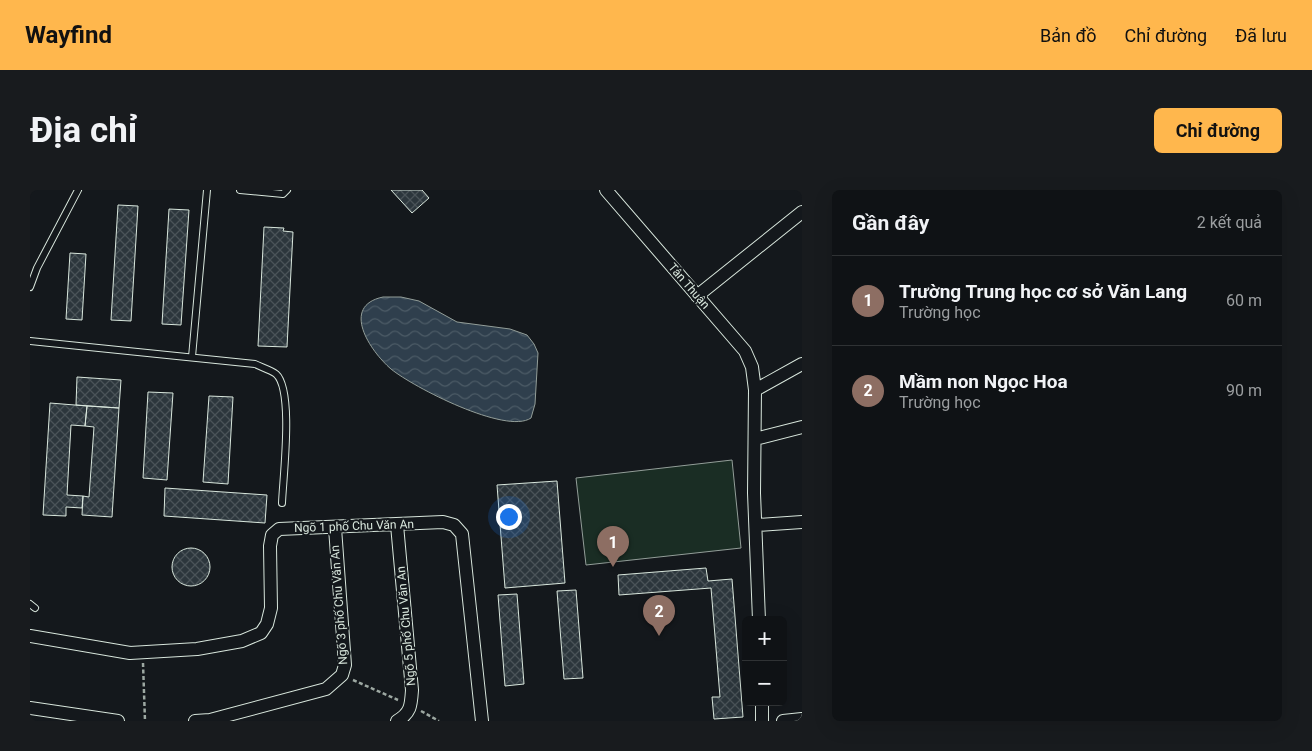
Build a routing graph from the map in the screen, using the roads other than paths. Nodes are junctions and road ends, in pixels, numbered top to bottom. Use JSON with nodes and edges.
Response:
{"nodes":[{"id":1,"x":78,"y":190,"type":"edge"},
{"id":2,"x":207,"y":190,"type":"edge"},
{"id":3,"x":240,"y":190,"type":"edge"},
{"id":4,"x":287,"y":190,"type":"edge"},
{"id":5,"x":606,"y":190,"type":"edge"},
{"id":6,"x":802,"y":212,"type":"edge"},
{"id":7,"x":30,"y":287,"type":"edge"},
{"id":8,"x":697,"y":296,"type":"junction"},
{"id":9,"x":30,"y":341,"type":"edge"},
{"id":10,"x":192,"y":357,"type":"junction"},
{"id":11,"x":802,"y":364,"type":"edge"},
{"id":12,"x":755,"y":390,"type":"junction"},
{"id":13,"x":802,"y":427,"type":"edge"},
{"id":14,"x":755,"y":439,"type":"junction"},
{"id":15,"x":282,"y":503,"type":"dead end"},
{"id":16,"x":802,"y":522,"type":"edge"},
{"id":17,"x":398,"y":525,"type":"junction"},
{"id":18,"x":756,"y":525,"type":"junction"},
{"id":19,"x":335,"y":528,"type":"junction"},
{"id":20,"x":759,"y":616,"type":"edge"},
{"id":21,"x":30,"y":636,"type":"edge"},
{"id":22,"x":762,"y":706,"type":"edge"},
{"id":23,"x":30,"y":708,"type":"edge"},
{"id":24,"x":802,"y":719,"type":"edge"},
{"id":25,"x":118,"y":721,"type":"edge"},
{"id":26,"x":195,"y":721,"type":"edge"},
{"id":27,"x":397,"y":721,"type":"edge"},
{"id":28,"x":482,"y":721,"type":"edge"},
{"id":29,"x":762,"y":721,"type":"edge"},
{"id":30,"x":782,"y":721,"type":"edge"}],
"edges":[{"from":1,"to":7,"type":"lane"},
{"from":2,"to":10,"type":"lane"},
{"from":3,"to":4,"type":"lane"},
{"from":5,"to":8,"type":"street","name":"Tân Thuận"},
{"from":6,"to":8,"type":"street"},
{"from":8,"to":12,"type":"street","name":"Tân Thuận"},
{"from":9,"to":10,"type":"lane"},
{"from":10,"to":15,"type":"lane"},
{"from":11,"to":12,"type":"street"},
{"from":12,"to":14,"type":"street","name":"Tân Thuận"},
{"from":13,"to":14,"type":"street"},
{"from":14,"to":18,"type":"street","name":"Tân Thuận"},
{"from":16,"to":18,"type":"street"},
{"from":17,"to":19,"type":"street","name":"Ngõ 1 phố Chu Văn An"},
{"from":17,"to":27,"type":"street","name":"Ngõ 5 phố Chu Văn An"},
{"from":17,"to":28,"type":"street","name":"Ngõ 1 phố Chu Văn An"},
{"from":18,"to":20,"type":"street","name":"Tân Thuận"},
{"from":19,"to":21,"type":"street","name":"Ngõ 1 phố Chu Văn An"},
{"from":19,"to":26,"type":"street","name":"Ngõ 3 phố Chu Văn An"},
{"from":22,"to":29,"type":"street"},
{"from":23,"to":25,"type":"street"},
{"from":24,"to":30,"type":"street"}]}
